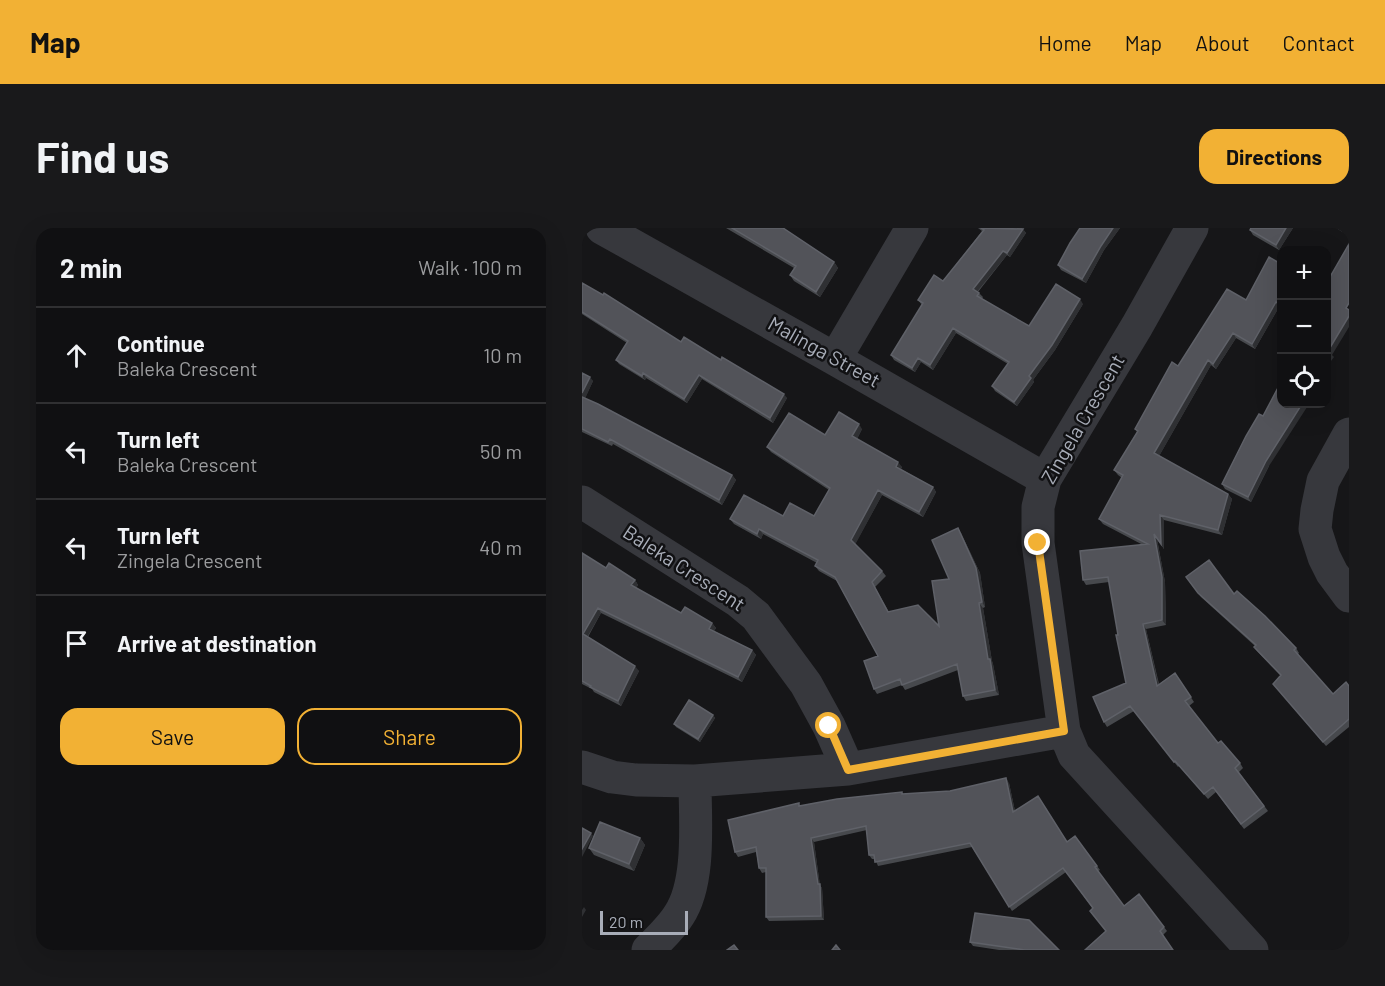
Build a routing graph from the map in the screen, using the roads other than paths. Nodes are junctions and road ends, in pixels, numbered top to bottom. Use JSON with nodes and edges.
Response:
{"nodes":[{"id":1,"x":602,"y":228,"type":"edge"},
{"id":2,"x":912,"y":228,"type":"edge"},
{"id":3,"x":1192,"y":228,"type":"edge"},
{"id":4,"x":835,"y":359,"type":"junction"},
{"id":5,"x":1349,"y":434,"type":"edge"},
{"id":6,"x":1045,"y":479,"type":"junction"},
{"id":7,"x":582,"y":502,"type":"edge"},
{"id":8,"x":1349,"y":596,"type":"edge"},
{"id":9,"x":1064,"y":731,"type":"junction"},
{"id":10,"x":582,"y":767,"type":"edge"},
{"id":11,"x":848,"y":770,"type":"junction"},
{"id":12,"x":695,"y":781,"type":"junction"},
{"id":13,"x":648,"y":950,"type":"edge"},
{"id":14,"x":1252,"y":950,"type":"edge"}],
"edges":[{"from":1,"to":4,"type":"street","name":"Malinga Street"},
{"from":2,"to":4,"type":"street"},
{"from":3,"to":6,"type":"street","name":"Zingela Crescent"},
{"from":4,"to":6,"type":"street","name":"Malinga Street"},
{"from":5,"to":8,"type":"street"},
{"from":6,"to":9,"type":"street","name":"Zingela Crescent"},
{"from":7,"to":11,"type":"street","name":"Baleka Crescent"},
{"from":9,"to":11,"type":"street"},
{"from":9,"to":14,"type":"street","name":"Zingela Crescent"},
{"from":10,"to":12,"type":"street"},
{"from":11,"to":12,"type":"street"},
{"from":12,"to":13,"type":"street"}]}
